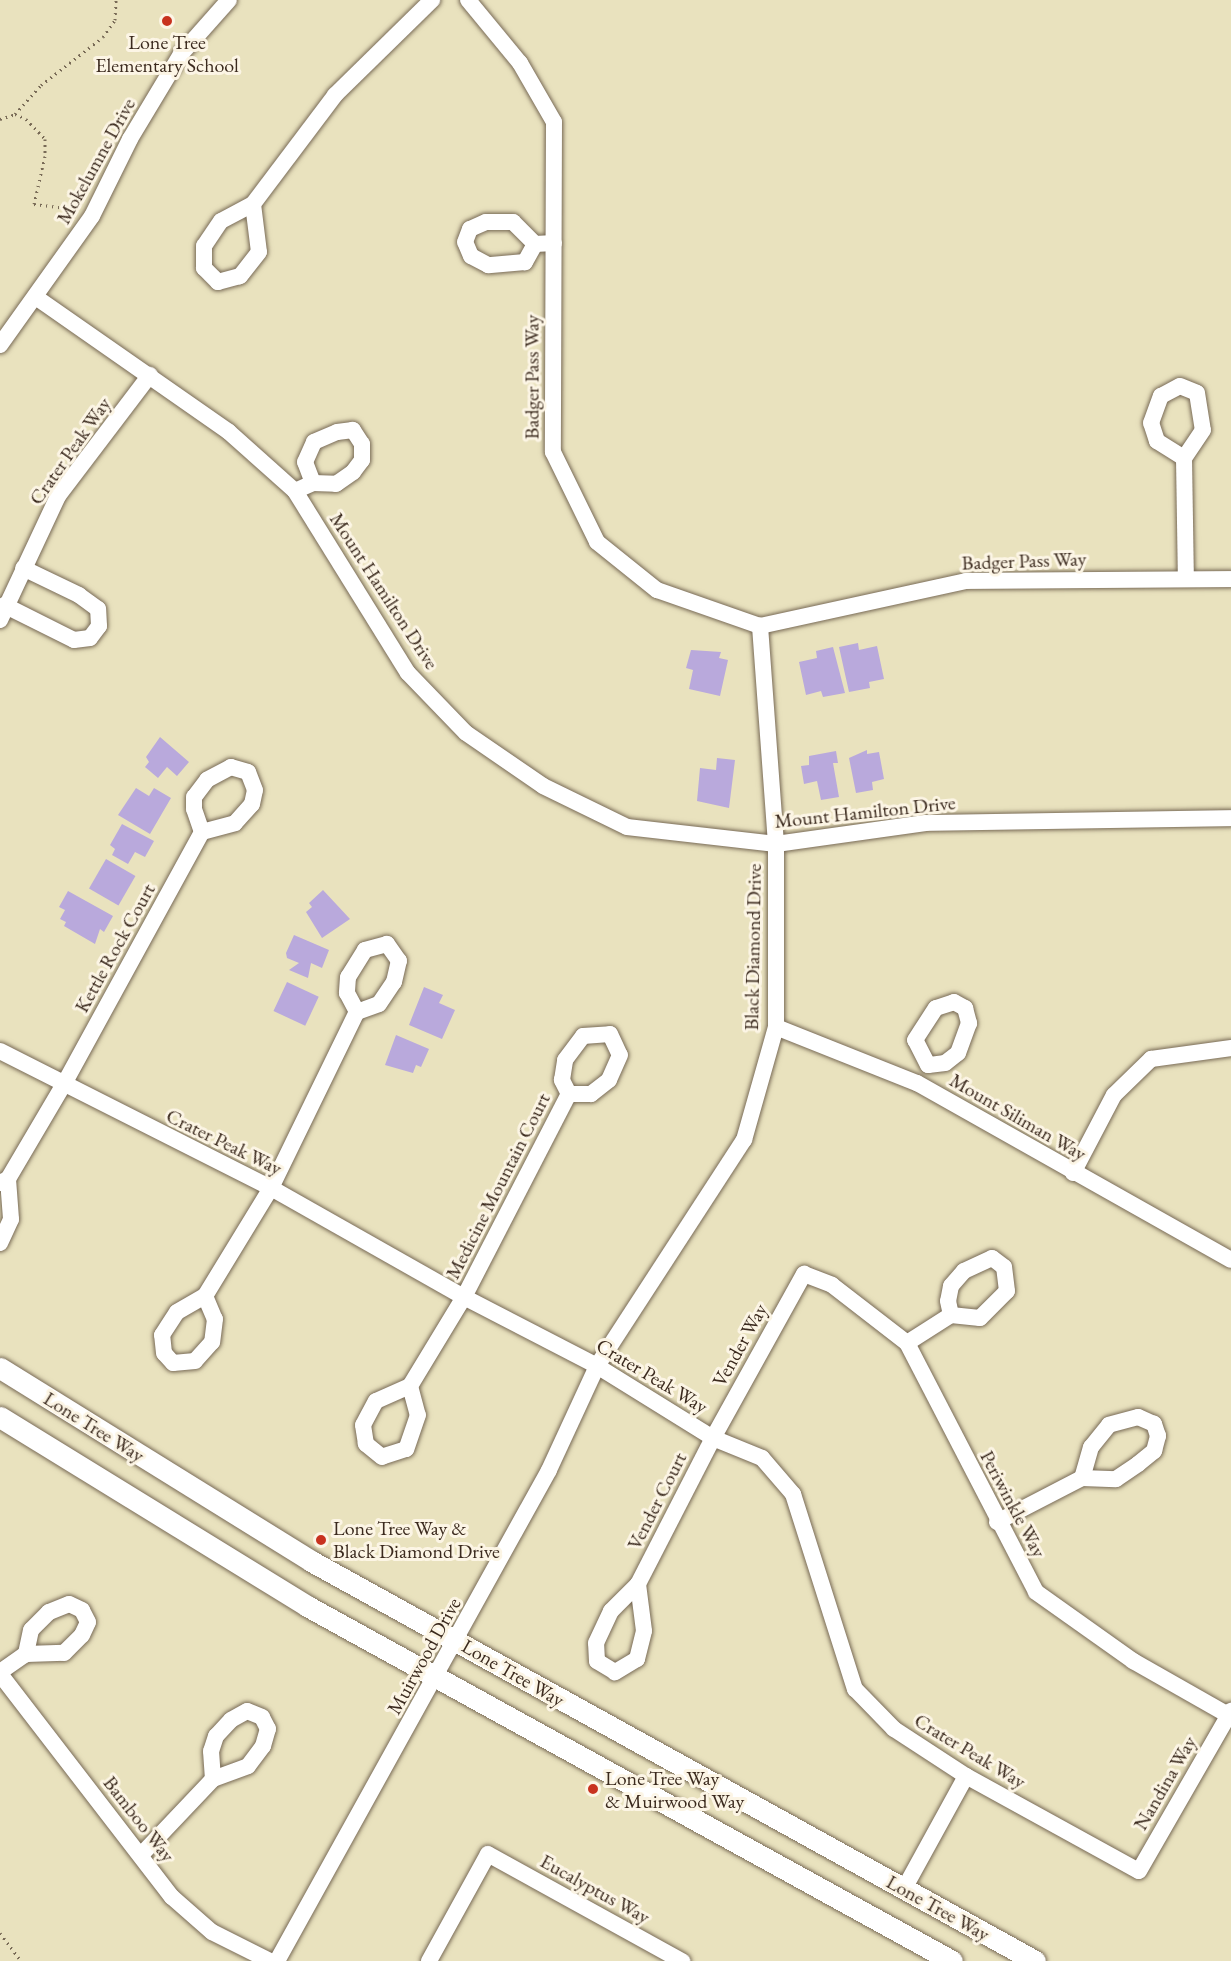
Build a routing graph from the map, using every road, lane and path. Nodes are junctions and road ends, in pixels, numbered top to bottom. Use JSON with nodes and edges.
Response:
{"nodes":[{"id":1,"x":116,"y":0,"type":"edge"},
{"id":2,"x":230,"y":0,"type":"edge"},
{"id":3,"x":432,"y":0,"type":"edge"},
{"id":4,"x":468,"y":0,"type":"edge"},
{"id":5,"x":15,"y":114,"type":"junction"},
{"id":6,"x":0,"y":119,"type":"edge"},
{"id":7,"x":253,"y":204,"type":"junction"},
{"id":8,"x":86,"y":226,"type":"junction"},
{"id":9,"x":554,"y":243,"type":"junction"},
{"id":10,"x":535,"y":244,"type":"dead end"},
{"id":11,"x":37,"y":298,"type":"junction"},
{"id":12,"x":0,"y":345,"type":"edge"},
{"id":13,"x":150,"y":375,"type":"junction"},
{"id":14,"x":1184,"y":458,"type":"dead end"},
{"id":15,"x":313,"y":483,"type":"dead end"},
{"id":16,"x":295,"y":491,"type":"junction"},
{"id":17,"x":23,"y":568,"type":"junction"},
{"id":18,"x":1186,"y":579,"type":"junction"},
{"id":19,"x":1231,"y":579,"type":"edge"},
{"id":20,"x":2,"y":612,"type":"edge"},
{"id":21,"x":760,"y":626,"type":"junction"},
{"id":22,"x":1231,"y":818,"type":"edge"},
{"id":23,"x":202,"y":832,"type":"dead end"},
{"id":24,"x":776,"y":844,"type":"junction"},
{"id":25,"x":357,"y":1012,"type":"dead end"},
{"id":26,"x":776,"y":1027,"type":"junction"},
{"id":27,"x":1231,"y":1048,"type":"edge"},
{"id":28,"x":0,"y":1051,"type":"edge"},
{"id":29,"x":928,"y":1065,"type":"dead end"},
{"id":30,"x":917,"y":1083,"type":"junction"},
{"id":31,"x":64,"y":1084,"type":"junction"},
{"id":32,"x":569,"y":1094,"type":"dead end"},
{"id":33,"x":1073,"y":1173,"type":"junction"},
{"id":34,"x":4,"y":1181,"type":"edge"},
{"id":35,"x":271,"y":1188,"type":"junction"},
{"id":36,"x":0,"y":1243,"type":"edge"},
{"id":37,"x":1231,"y":1260,"type":"edge"},
{"id":38,"x":804,"y":1274,"type":"joint"},
{"id":39,"x":206,"y":1296,"type":"dead end"},
{"id":40,"x":464,"y":1297,"type":"junction"},
{"id":41,"x":951,"y":1315,"type":"dead end"},
{"id":42,"x":907,"y":1343,"type":"junction"},
{"id":43,"x":597,"y":1366,"type":"junction"},
{"id":44,"x":0,"y":1368,"type":"edge"},
{"id":45,"x":410,"y":1386,"type":"dead end"},
{"id":46,"x":0,"y":1417,"type":"edge"},
{"id":47,"x":712,"y":1438,"type":"junction"},
{"id":48,"x":1082,"y":1478,"type":"junction"},
{"id":49,"x":997,"y":1522,"type":"junction"},
{"id":50,"x":638,"y":1584,"type":"junction"},
{"id":51,"x":457,"y":1641,"type":"junction"},
{"id":52,"x":26,"y":1654,"type":"dead end"},
{"id":53,"x":0,"y":1673,"type":"edge"},
{"id":54,"x":437,"y":1676,"type":"junction"},
{"id":55,"x":1230,"y":1713,"type":"edge"},
{"id":56,"x":966,"y":1776,"type":"junction"},
{"id":57,"x":213,"y":1779,"type":"dead end"},
{"id":58,"x":141,"y":1855,"type":"junction"},
{"id":59,"x":1138,"y":1871,"type":"joint"},
{"id":60,"x":904,"y":1889,"type":"junction"},
{"id":61,"x":0,"y":1933,"type":"edge"},
{"id":62,"x":656,"y":1954,"type":"edge"},
{"id":63,"x":21,"y":1961,"type":"edge"},
{"id":64,"x":270,"y":1961,"type":"edge"},
{"id":65,"x":277,"y":1961,"type":"edge"},
{"id":66,"x":429,"y":1961,"type":"edge"},
{"id":67,"x":682,"y":1961,"type":"edge"},
{"id":68,"x":952,"y":1961,"type":"edge"},
{"id":69,"x":1035,"y":1961,"type":"edge"}],
"edges":[{"from":1,"to":5,"type":"path"},
{"from":2,"to":8,"type":"street","name":"Mokelumne Drive"},
{"from":3,"to":7,"type":"street"},
{"from":4,"to":9,"type":"street","name":"Badger Pass Way"},
{"from":5,"to":6,"type":"path"},
{"from":5,"to":8,"type":"path"},
{"from":7,"to":7,"type":"street"},
{"from":8,"to":11,"type":"street","name":"Mokelumne Drive"},
{"from":9,"to":10,"type":"street"},
{"from":9,"to":21,"type":"street","name":"Badger Pass Way"},
{"from":11,"to":12,"type":"street","name":"Mokelumne Drive"},
{"from":11,"to":13,"type":"street","name":"Mount Hamilton Drive"},
{"from":13,"to":16,"type":"street","name":"Mount Hamilton Drive"},
{"from":13,"to":17,"type":"street","name":"Crater Peak Way"},
{"from":14,"to":18,"type":"street"},
{"from":15,"to":16,"type":"street"},
{"from":16,"to":24,"type":"street","name":"Mount Hamilton Drive"},
{"from":17,"to":20,"type":"street","name":"Crater Peak Way"},
{"from":17,"to":20,"type":"street"},
{"from":18,"to":19,"type":"street","name":"Badger Pass Way"},
{"from":18,"to":21,"type":"street","name":"Badger Pass Way"},
{"from":21,"to":24,"type":"street","name":"Black Diamond Drive"},
{"from":22,"to":24,"type":"street","name":"Mount Hamilton Drive"},
{"from":23,"to":31,"type":"street","name":"Kettle Rock Court"},
{"from":24,"to":26,"type":"street","name":"Black Diamond Drive"},
{"from":25,"to":35,"type":"street"},
{"from":26,"to":30,"type":"street","name":"Mount Siliman Way"},
{"from":26,"to":43,"type":"street","name":"Black Diamond Drive"},
{"from":27,"to":33,"type":"street"},
{"from":28,"to":31,"type":"street","name":"Crater Peak Way"},
{"from":29,"to":30,"type":"street"},
{"from":30,"to":33,"type":"street","name":"Mount Siliman Way"},
{"from":31,"to":34,"type":"street","name":"Kettle Rock Court"},
{"from":31,"to":35,"type":"street","name":"Crater Peak Way"},
{"from":32,"to":40,"type":"street","name":"Medicine Mountain Court"},
{"from":33,"to":37,"type":"street","name":"Mount Siliman Way"},
{"from":34,"to":36,"type":"street"},
{"from":35,"to":39,"type":"street"},
{"from":35,"to":40,"type":"street","name":"Crater Peak Way"},
{"from":38,"to":42,"type":"street","name":"Periwinkle Way"},
{"from":38,"to":47,"type":"street","name":"Vender Way"},
{"from":40,"to":43,"type":"street","name":"Crater Peak Way"},
{"from":40,"to":45,"type":"street","name":"Medicine Mountain Court"},
{"from":41,"to":42,"type":"street"},
{"from":42,"to":49,"type":"street","name":"Periwinkle Way"},
{"from":43,"to":47,"type":"street","name":"Crater Peak Way"},
{"from":43,"to":51,"type":"street","name":"Muirwood Drive"},
{"from":44,"to":51,"type":"main road","name":"Lone Tree Way"},
{"from":46,"to":54,"type":"main road","name":"Lone Tree Way"},
{"from":47,"to":50,"type":"street","name":"Vender Court"},
{"from":47,"to":56,"type":"street","name":"Crater Peak Way"},
{"from":48,"to":48,"type":"street"},
{"from":48,"to":49,"type":"street"},
{"from":49,"to":55,"type":"street","name":"Periwinkle Way"},
{"from":50,"to":50,"type":"street","name":"Vender Court"},
{"from":51,"to":54,"type":"street","name":"Muirwood Drive"},
{"from":51,"to":60,"type":"main road","name":"Lone Tree Way"},
{"from":52,"to":53,"type":"street"},
{"from":53,"to":58,"type":"street","name":"Bamboo Way"},
{"from":54,"to":65,"type":"street","name":"Muirwood Drive"},
{"from":54,"to":68,"type":"main road","name":"Lone Tree Way"},
{"from":55,"to":59,"type":"street","name":"Nandina Way"},
{"from":56,"to":59,"type":"street","name":"Crater Peak Way"},
{"from":56,"to":60,"type":"street"},
{"from":57,"to":58,"type":"street"},
{"from":58,"to":64,"type":"street","name":"Bamboo Way"},
{"from":60,"to":69,"type":"main road","name":"Lone Tree Way"},
{"from":61,"to":63,"type":"path"},
{"from":62,"to":66,"type":"street","name":"Eucalyptus Way"},
{"from":62,"to":67,"type":"street","name":"Eucalyptus Way"}]}
